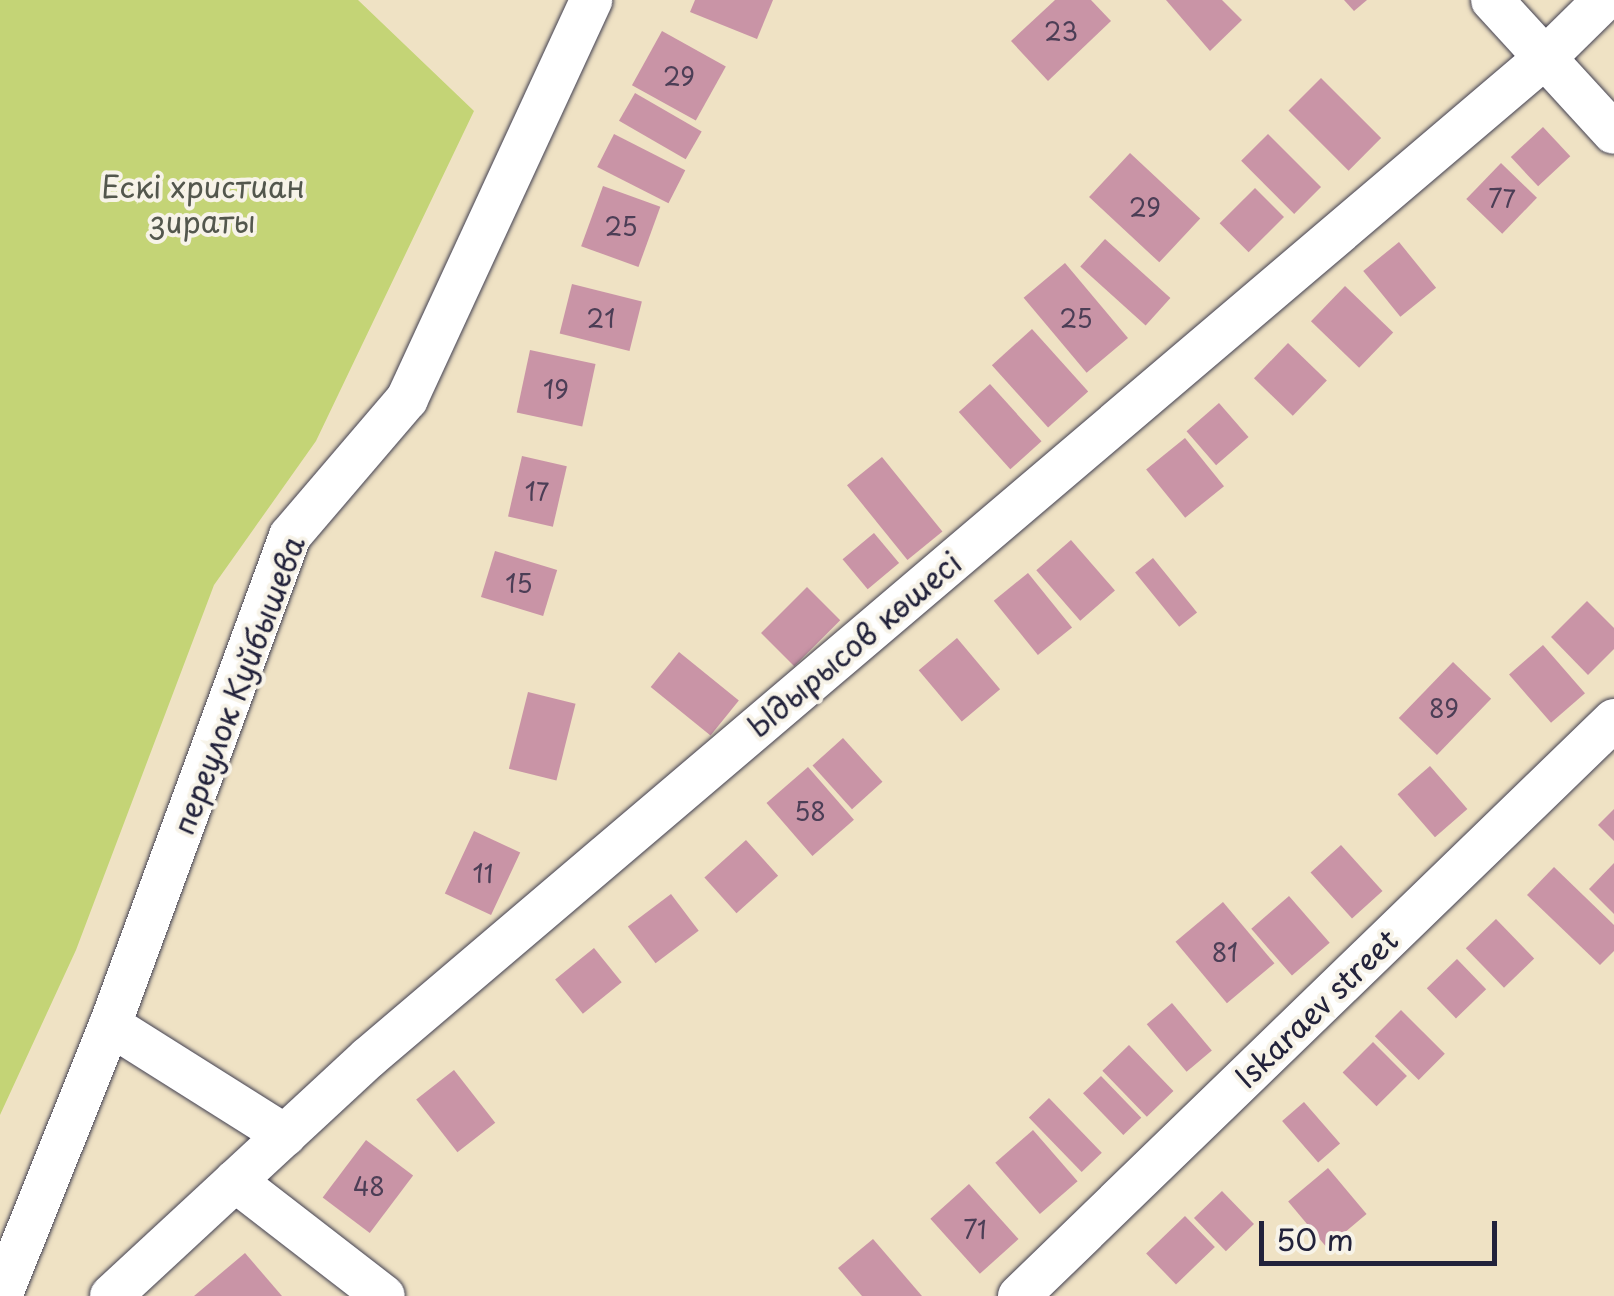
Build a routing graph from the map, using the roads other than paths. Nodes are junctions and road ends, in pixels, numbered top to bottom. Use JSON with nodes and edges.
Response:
{"nodes":[{"id":1,"x":591,"y":0,"type":"edge"},
{"id":2,"x":1492,"y":0,"type":"edge"},
{"id":3,"x":1604,"y":0,"type":"edge"},
{"id":4,"x":1546,"y":57,"type":"junction"},
{"id":5,"x":1614,"y":133,"type":"edge"},
{"id":6,"x":1614,"y":720,"type":"edge"},
{"id":7,"x":110,"y":1025,"type":"junction"},
{"id":8,"x":285,"y":1135,"type":"junction"},
{"id":9,"x":235,"y":1181,"type":"junction"},
{"id":10,"x":1,"y":1296,"type":"edge"},
{"id":11,"x":111,"y":1296,"type":"edge"},
{"id":12,"x":384,"y":1296,"type":"edge"},
{"id":13,"x":1019,"y":1296,"type":"edge"}],
"edges":[{"from":1,"to":7,"type":"street","name":"переулок Куйбышева"},
{"from":2,"to":4,"type":"street"},
{"from":3,"to":4,"type":"street","name":"Ыдырысов көшесі"},
{"from":4,"to":5,"type":"street"},
{"from":4,"to":8,"type":"street","name":"Ыдырысов көшесі"},
{"from":6,"to":13,"type":"street","name":"Iskaraev street"},
{"from":7,"to":8,"type":"street"},
{"from":7,"to":10,"type":"street","name":"переулок Куйбышева"},
{"from":8,"to":9,"type":"street","name":"Ыдырысов көшесі"},
{"from":9,"to":11,"type":"street","name":"Ыдырысов көшесі"},
{"from":9,"to":12,"type":"street"}]}
